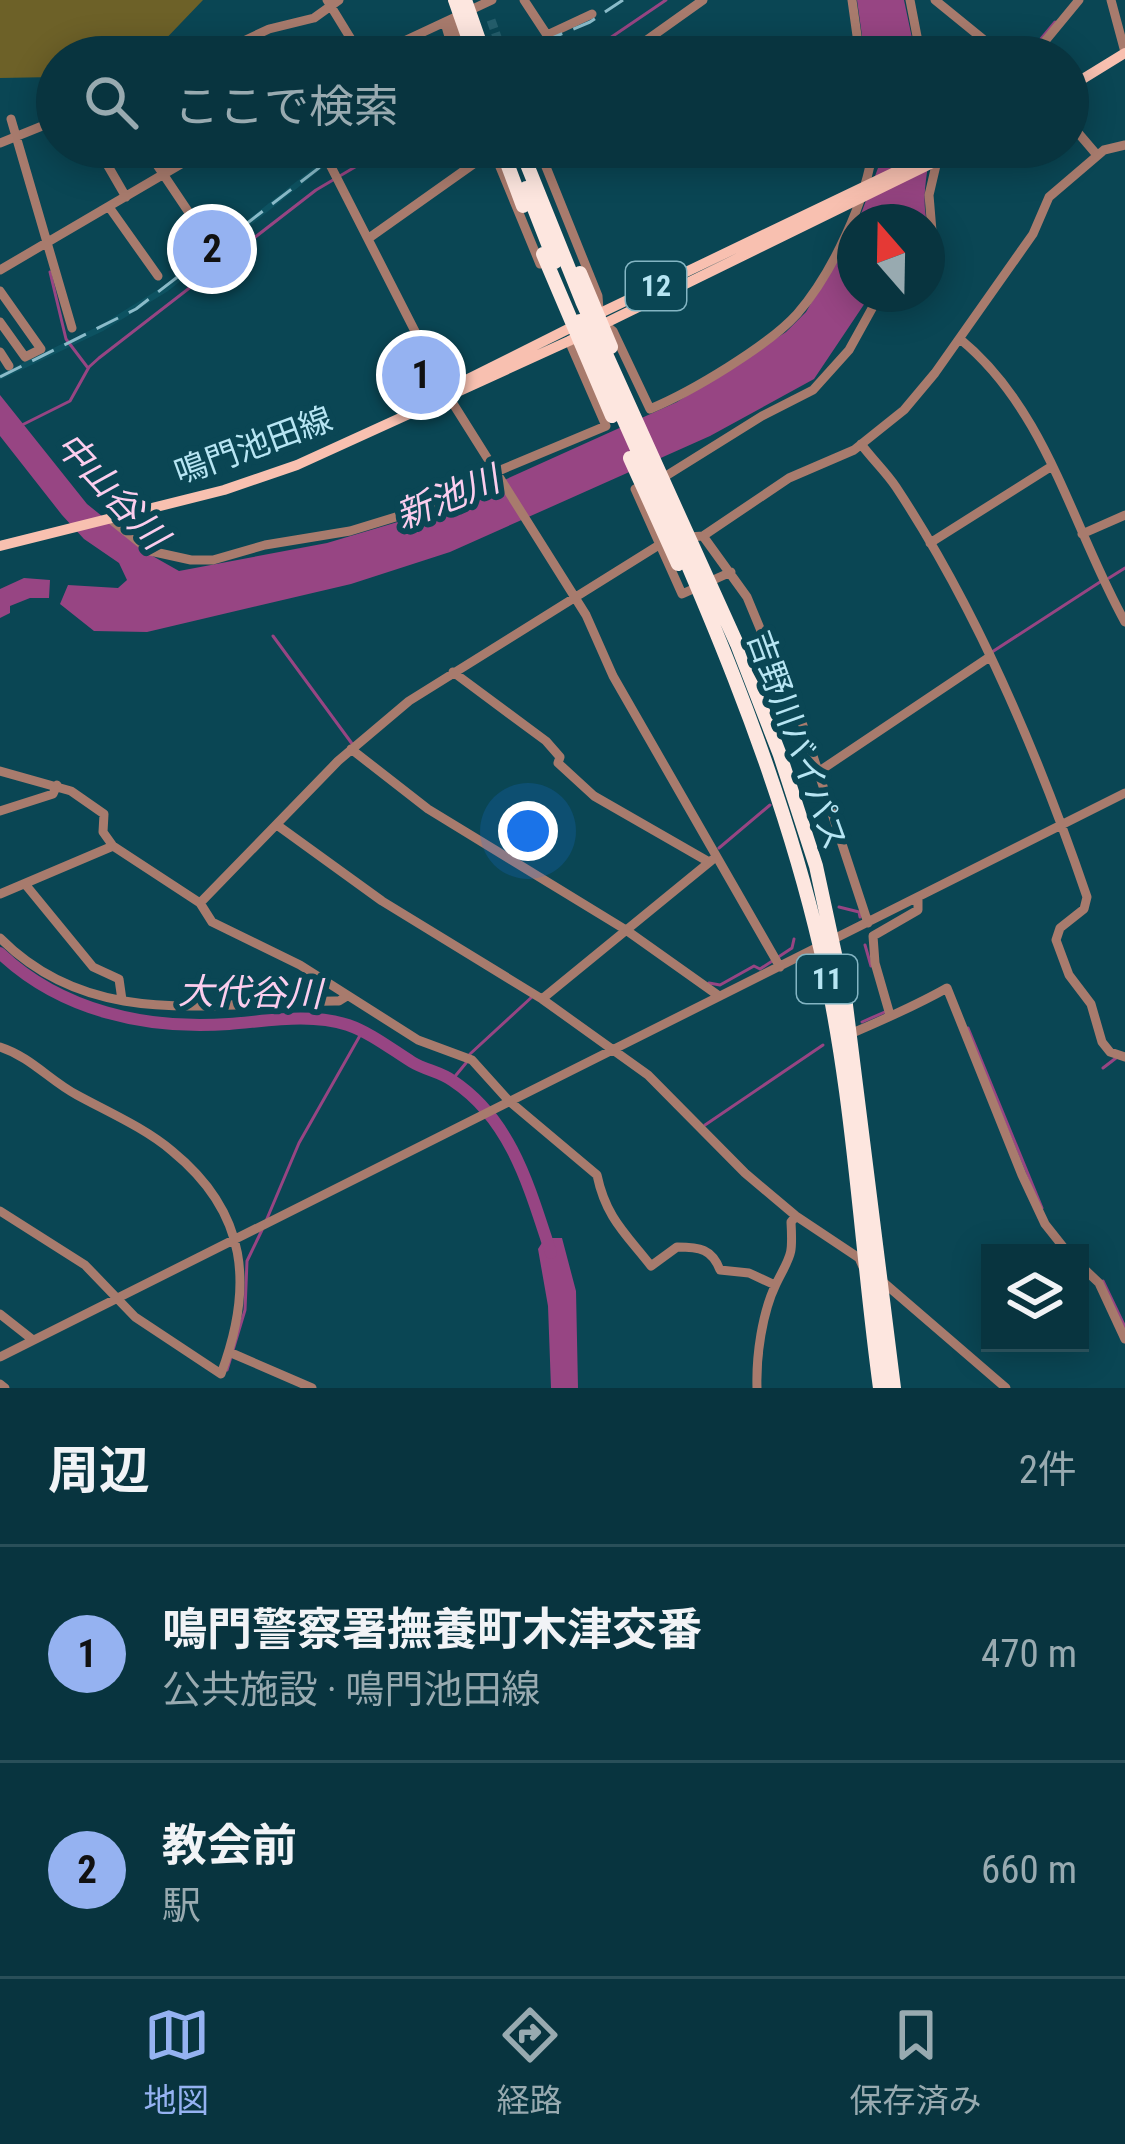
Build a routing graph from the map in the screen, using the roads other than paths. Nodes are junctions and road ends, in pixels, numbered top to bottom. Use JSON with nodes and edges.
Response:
{"nodes":[{"id":1,"x":455,"y":0,"type":"edge"},
{"id":2,"x":465,"y":0,"type":"edge"},
{"id":3,"x":491,"y":0,"type":"edge"},
{"id":4,"x":524,"y":0,"type":"edge"},
{"id":5,"x":703,"y":0,"type":"edge"},
{"id":6,"x":852,"y":0,"type":"edge"},
{"id":7,"x":910,"y":0,"type":"edge"},
{"id":8,"x":935,"y":0,"type":"edge"},
{"id":9,"x":1079,"y":0,"type":"edge"},
{"id":10,"x":1111,"y":0,"type":"edge"},
{"id":11,"x":333,"y":2,"type":"edge"},
{"id":12,"x":592,"y":14,"type":"dead end"},
{"id":13,"x":449,"y":22,"type":"junction"},
{"id":14,"x":470,"y":31,"type":"junction"},
{"id":15,"x":253,"y":36,"type":"edge"},
{"id":16,"x":351,"y":36,"type":"edge"},
{"id":17,"x":425,"y":36,"type":"edge"},
{"id":18,"x":456,"y":36,"type":"edge"},
{"id":19,"x":469,"y":36,"type":"edge"},
{"id":20,"x":473,"y":36,"type":"edge"},
{"id":21,"x":652,"y":36,"type":"edge"},
{"id":22,"x":857,"y":36,"type":"edge"},
{"id":23,"x":917,"y":36,"type":"edge"},
{"id":24,"x":979,"y":36,"type":"edge"},
{"id":25,"x":1049,"y":36,"type":"edge"},
{"id":26,"x":1125,"y":56,"type":"edge"},
{"id":27,"x":1089,"y":79,"type":"edge"},
{"id":28,"x":11,"y":119,"type":"dead end"},
{"id":29,"x":36,"y":128,"type":"edge"},
{"id":30,"x":16,"y":135,"type":"junction"},
{"id":31,"x":0,"y":143,"type":"edge"},
{"id":32,"x":1125,"y":145,"type":"edge"},
{"id":33,"x":1089,"y":146,"type":"edge"},
{"id":34,"x":1097,"y":155,"type":"junction"},
{"id":35,"x":1089,"y":162,"type":"edge"},
{"id":36,"x":110,"y":168,"type":"edge"},
{"id":37,"x":161,"y":168,"type":"edge"},
{"id":38,"x":174,"y":168,"type":"edge"},
{"id":39,"x":332,"y":168,"type":"edge"},
{"id":40,"x":469,"y":168,"type":"edge"},
{"id":41,"x":505,"y":168,"type":"edge"},
{"id":42,"x":506,"y":168,"type":"edge"},
{"id":43,"x":518,"y":168,"type":"edge"},
{"id":44,"x":532,"y":168,"type":"edge"},
{"id":45,"x":533,"y":168,"type":"edge"},
{"id":46,"x":546,"y":168,"type":"edge"},
{"id":47,"x":869,"y":168,"type":"edge"},
{"id":48,"x":910,"y":168,"type":"edge"},
{"id":49,"x":934,"y":168,"type":"edge"},
{"id":50,"x":1082,"y":168,"type":"edge"},
{"id":51,"x":165,"y":173,"type":"junction"},
{"id":52,"x":865,"y":192,"type":"junction"},
{"id":53,"x":126,"y":197,"type":"junction"},
{"id":54,"x":929,"y":204,"type":"edge"},
{"id":55,"x":109,"y":207,"type":"junction"},
{"id":56,"x":369,"y":238,"type":"junction"},
{"id":57,"x":208,"y":241,"type":"dead end"},
{"id":58,"x":48,"y":244,"type":"junction"},
{"id":59,"x":0,"y":270,"type":"edge"},
{"id":60,"x":158,"y":276,"type":"dead end"},
{"id":61,"x":0,"y":291,"type":"edge"},
{"id":62,"x":870,"y":312,"type":"edge"},
{"id":63,"x":601,"y":318,"type":"junction"},
{"id":64,"x":0,"y":322,"type":"edge"},
{"id":65,"x":72,"y":328,"type":"dead end"},
{"id":66,"x":573,"y":335,"type":"junction"},
{"id":67,"x":5,"y":339,"type":"edge"},
{"id":68,"x":960,"y":339,"type":"junction"},
{"id":69,"x":0,"y":352,"type":"edge"},
{"id":70,"x":9,"y":366,"type":"dead end"},
{"id":71,"x":447,"y":394,"type":"junction"},
{"id":72,"x":861,"y":444,"type":"junction"},
{"id":73,"x":1052,"y":466,"type":"junction"},
{"id":74,"x":497,"y":474,"type":"junction"},
{"id":75,"x":1125,"y":515,"type":"edge"},
{"id":76,"x":108,"y":519,"type":"junction"},
{"id":77,"x":1082,"y":534,"type":"junction"},
{"id":78,"x":703,"y":536,"type":"junction"},
{"id":79,"x":930,"y":543,"type":"junction"},
{"id":80,"x":659,"y":544,"type":"junction"},
{"id":81,"x":0,"y":546,"type":"edge"},
{"id":82,"x":731,"y":572,"type":"junction"},
{"id":83,"x":702,"y":586,"type":"junction"},
{"id":84,"x":573,"y":596,"type":"junction"},
{"id":85,"x":1125,"y":622,"type":"edge"},
{"id":86,"x":988,"y":658,"type":"junction"},
{"id":87,"x":453,"y":672,"type":"junction"},
{"id":88,"x":351,"y":748,"type":"junction"},
{"id":89,"x":0,"y":771,"type":"edge"},
{"id":90,"x":818,"y":772,"type":"junction"},
{"id":91,"x":57,"y":785,"type":"junction"},
{"id":92,"x":1125,"y":793,"type":"edge"},
{"id":93,"x":0,"y":811,"type":"edge"},
{"id":94,"x":277,"y":825,"type":"junction"},
{"id":95,"x":1062,"y":825,"type":"junction"},
{"id":96,"x":113,"y":846,"type":"junction"},
{"id":97,"x":713,"y":860,"type":"junction"},
{"id":98,"x":25,"y":884,"type":"junction"},
{"id":99,"x":0,"y":893,"type":"edge"},
{"id":100,"x":919,"y":899,"type":"junction"},
{"id":101,"x":200,"y":903,"type":"junction"},
{"id":102,"x":868,"y":923,"type":"junction"},
{"id":103,"x":626,"y":930,"type":"junction"},
{"id":104,"x":0,"y":938,"type":"edge"},
{"id":105,"x":827,"y":943,"type":"junction"},
{"id":106,"x":780,"y":967,"type":"junction"},
{"id":107,"x":347,"y":996,"type":"junction"},
{"id":108,"x":719,"y":996,"type":"junction"},
{"id":109,"x":542,"y":999,"type":"junction"},
{"id":110,"x":122,"y":1000,"type":"junction"},
{"id":111,"x":890,"y":1012,"type":"junction"},
{"id":112,"x":850,"y":1034,"type":"junction"},
{"id":113,"x":0,"y":1047,"type":"edge"},
{"id":114,"x":610,"y":1050,"type":"junction"},
{"id":115,"x":1125,"y":1057,"type":"edge"},
{"id":116,"x":506,"y":1103,"type":"junction"},
{"id":117,"x":0,"y":1211,"type":"edge"},
{"id":118,"x":796,"y":1216,"type":"junction"},
{"id":119,"x":234,"y":1239,"type":"junction"},
{"id":120,"x":1060,"y":1244,"type":"edge"},
{"id":121,"x":870,"y":1269,"type":"junction"},
{"id":122,"x":1089,"y":1274,"type":"edge"},
{"id":123,"x":775,"y":1285,"type":"junction"},
{"id":124,"x":119,"y":1297,"type":"junction"},
{"id":125,"x":0,"y":1314,"type":"edge"},
{"id":126,"x":1125,"y":1339,"type":"edge"},
{"id":127,"x":33,"y":1340,"type":"junction"},
{"id":128,"x":229,"y":1352,"type":"junction"},
{"id":129,"x":0,"y":1357,"type":"edge"},
{"id":130,"x":312,"y":1388,"type":"edge"},
{"id":131,"x":757,"y":1388,"type":"edge"},
{"id":132,"x":880,"y":1388,"type":"edge"},
{"id":133,"x":894,"y":1388,"type":"edge"},
{"id":134,"x":1006,"y":1388,"type":"edge"}],
"edges":[{"from":1,"to":14,"type":"highway"},
{"from":2,"to":14,"type":"highway"},
{"from":3,"to":13,"type":"street"},
{"from":4,"to":12,"type":"street"},
{"from":5,"to":21,"type":"street"},
{"from":6,"to":22,"type":"street"},
{"from":7,"to":23,"type":"street"},
{"from":8,"to":24,"type":"street"},
{"from":9,"to":25,"type":"street"},
{"from":10,"to":26,"type":"street"},
{"from":11,"to":15,"type":"street"},
{"from":11,"to":16,"type":"street"},
{"from":13,"to":17,"type":"street"},
{"from":13,"to":18,"type":"street"},
{"from":14,"to":19,"type":"highway"},
{"from":14,"to":20,"type":"highway"},
{"from":26,"to":27,"type":"main road"},
{"from":28,"to":30,"type":"street"},
{"from":29,"to":30,"type":"street"},
{"from":30,"to":31,"type":"street"},
{"from":30,"to":58,"type":"street"},
{"from":32,"to":34,"type":"street"},
{"from":33,"to":34,"type":"street"},
{"from":34,"to":35,"type":"street"},
{"from":36,"to":53,"type":"street"},
{"from":37,"to":51,"type":"street"},
{"from":38,"to":51,"type":"street"},
{"from":39,"to":56,"type":"street"},
{"from":40,"to":56,"type":"street"},
{"from":41,"to":66,"type":"street"},
{"from":42,"to":66,"type":"highway"},
{"from":43,"to":83,"type":"highway","name":"吉野川バイパス","number":"11"},
{"from":44,"to":83,"type":"highway","name":"吉野川バイパス","number":"11"},
{"from":45,"to":63,"type":"highway"},
{"from":46,"to":63,"type":"street"},
{"from":47,"to":52,"type":"street"},
{"from":48,"to":52,"type":"main road","name":"鳴門池田線","number":"12"},
{"from":49,"to":54,"type":"street"},
{"from":50,"to":68,"type":"street"},
{"from":51,"to":53,"type":"street"},
{"from":51,"to":57,"type":"street"},
{"from":52,"to":63,"type":"main road","name":"鳴門池田線","number":"12"},
{"from":52,"to":63,"type":"street"},
{"from":53,"to":55,"type":"street"},
{"from":55,"to":58,"type":"street"},
{"from":55,"to":60,"type":"street"},
{"from":56,"to":71,"type":"street"},
{"from":58,"to":59,"type":"street"},
{"from":58,"to":65,"type":"street"},
{"from":61,"to":67,"type":"street"},
{"from":62,"to":80,"type":"street"},
{"from":63,"to":66,"type":"main road","name":"鳴門池田線","number":"12"},
{"from":63,"to":83,"type":"highway"},
{"from":64,"to":67,"type":"street"},
{"from":66,"to":71,"type":"main road","name":"鳴門池田線","number":"12"},
{"from":66,"to":74,"type":"street"},
{"from":66,"to":83,"type":"highway","number":"11"},
{"from":68,"to":72,"type":"street"},
{"from":68,"to":73,"type":"street"},
{"from":69,"to":70,"type":"street"},
{"from":71,"to":74,"type":"street"},
{"from":71,"to":76,"type":"main road","name":"鳴門池田線","number":"12"},
{"from":72,"to":78,"type":"street"},
{"from":72,"to":79,"type":"street"},
{"from":73,"to":77,"type":"street"},
{"from":73,"to":79,"type":"street"},
{"from":74,"to":76,"type":"street"},
{"from":74,"to":84,"type":"street"},
{"from":75,"to":77,"type":"street"},
{"from":76,"to":81,"type":"main road","name":"鳴門池田線","number":"12"},
{"from":77,"to":85,"type":"street"},
{"from":78,"to":80,"type":"street"},
{"from":78,"to":82,"type":"street"},
{"from":79,"to":86,"type":"street"},
{"from":80,"to":82,"type":"street"},
{"from":80,"to":84,"type":"street"},
{"from":82,"to":90,"type":"street"},
{"from":83,"to":105,"type":"highway","name":"吉野川バイパス","number":"11"},
{"from":83,"to":105,"type":"highway","name":"吉野川バイパス","number":"11"},
{"from":84,"to":87,"type":"street"},
{"from":84,"to":97,"type":"street"},
{"from":86,"to":90,"type":"street"},
{"from":86,"to":95,"type":"street"},
{"from":87,"to":88,"type":"street"},
{"from":87,"to":97,"type":"street"},
{"from":88,"to":94,"type":"street"},
{"from":88,"to":103,"type":"street"},
{"from":89,"to":91,"type":"street"},
{"from":90,"to":102,"type":"street"},
{"from":91,"to":93,"type":"street"},
{"from":91,"to":96,"type":"street"},
{"from":92,"to":95,"type":"street"},
{"from":94,"to":101,"type":"street"},
{"from":94,"to":109,"type":"street"},
{"from":95,"to":100,"type":"street"},
{"from":95,"to":115,"type":"street"},
{"from":96,"to":98,"type":"street"},
{"from":96,"to":101,"type":"street"},
{"from":97,"to":103,"type":"street"},
{"from":97,"to":106,"type":"street"},
{"from":98,"to":99,"type":"street"},
{"from":98,"to":110,"type":"street"},
{"from":100,"to":102,"type":"street"},
{"from":100,"to":111,"type":"street"},
{"from":101,"to":107,"type":"street"},
{"from":102,"to":105,"type":"street"},
{"from":103,"to":108,"type":"street"},
{"from":103,"to":109,"type":"street"},
{"from":104,"to":110,"type":"street"},
{"from":105,"to":106,"type":"street"},
{"from":105,"to":112,"type":"highway","name":"吉野川バイパス","number":"11"},
{"from":105,"to":121,"type":"highway","name":"吉野川バイパス","number":"11"},
{"from":106,"to":108,"type":"street"},
{"from":107,"to":110,"type":"street"},
{"from":107,"to":116,"type":"street"},
{"from":108,"to":114,"type":"street"},
{"from":109,"to":114,"type":"street"},
{"from":111,"to":112,"type":"street"},
{"from":111,"to":120,"type":"street"},
{"from":112,"to":121,"type":"highway","name":"吉野川バイパス","number":"11"},
{"from":113,"to":119,"type":"street"},
{"from":114,"to":116,"type":"street"},
{"from":114,"to":118,"type":"street"},
{"from":116,"to":119,"type":"street"},
{"from":116,"to":123,"type":"street"},
{"from":117,"to":124,"type":"street"},
{"from":118,"to":121,"type":"street"},
{"from":118,"to":123,"type":"street"},
{"from":119,"to":124,"type":"street"},
{"from":119,"to":128,"type":"street"},
{"from":121,"to":132,"type":"highway","name":"吉野川バイパス","number":"11"},
{"from":121,"to":133,"type":"highway","name":"吉野川バイパス","number":"11"},
{"from":121,"to":134,"type":"street"},
{"from":122,"to":126,"type":"street"},
{"from":123,"to":131,"type":"street"},
{"from":124,"to":127,"type":"street"},
{"from":124,"to":128,"type":"street"},
{"from":125,"to":127,"type":"street"},
{"from":127,"to":129,"type":"street"},
{"from":128,"to":130,"type":"street"}]}
